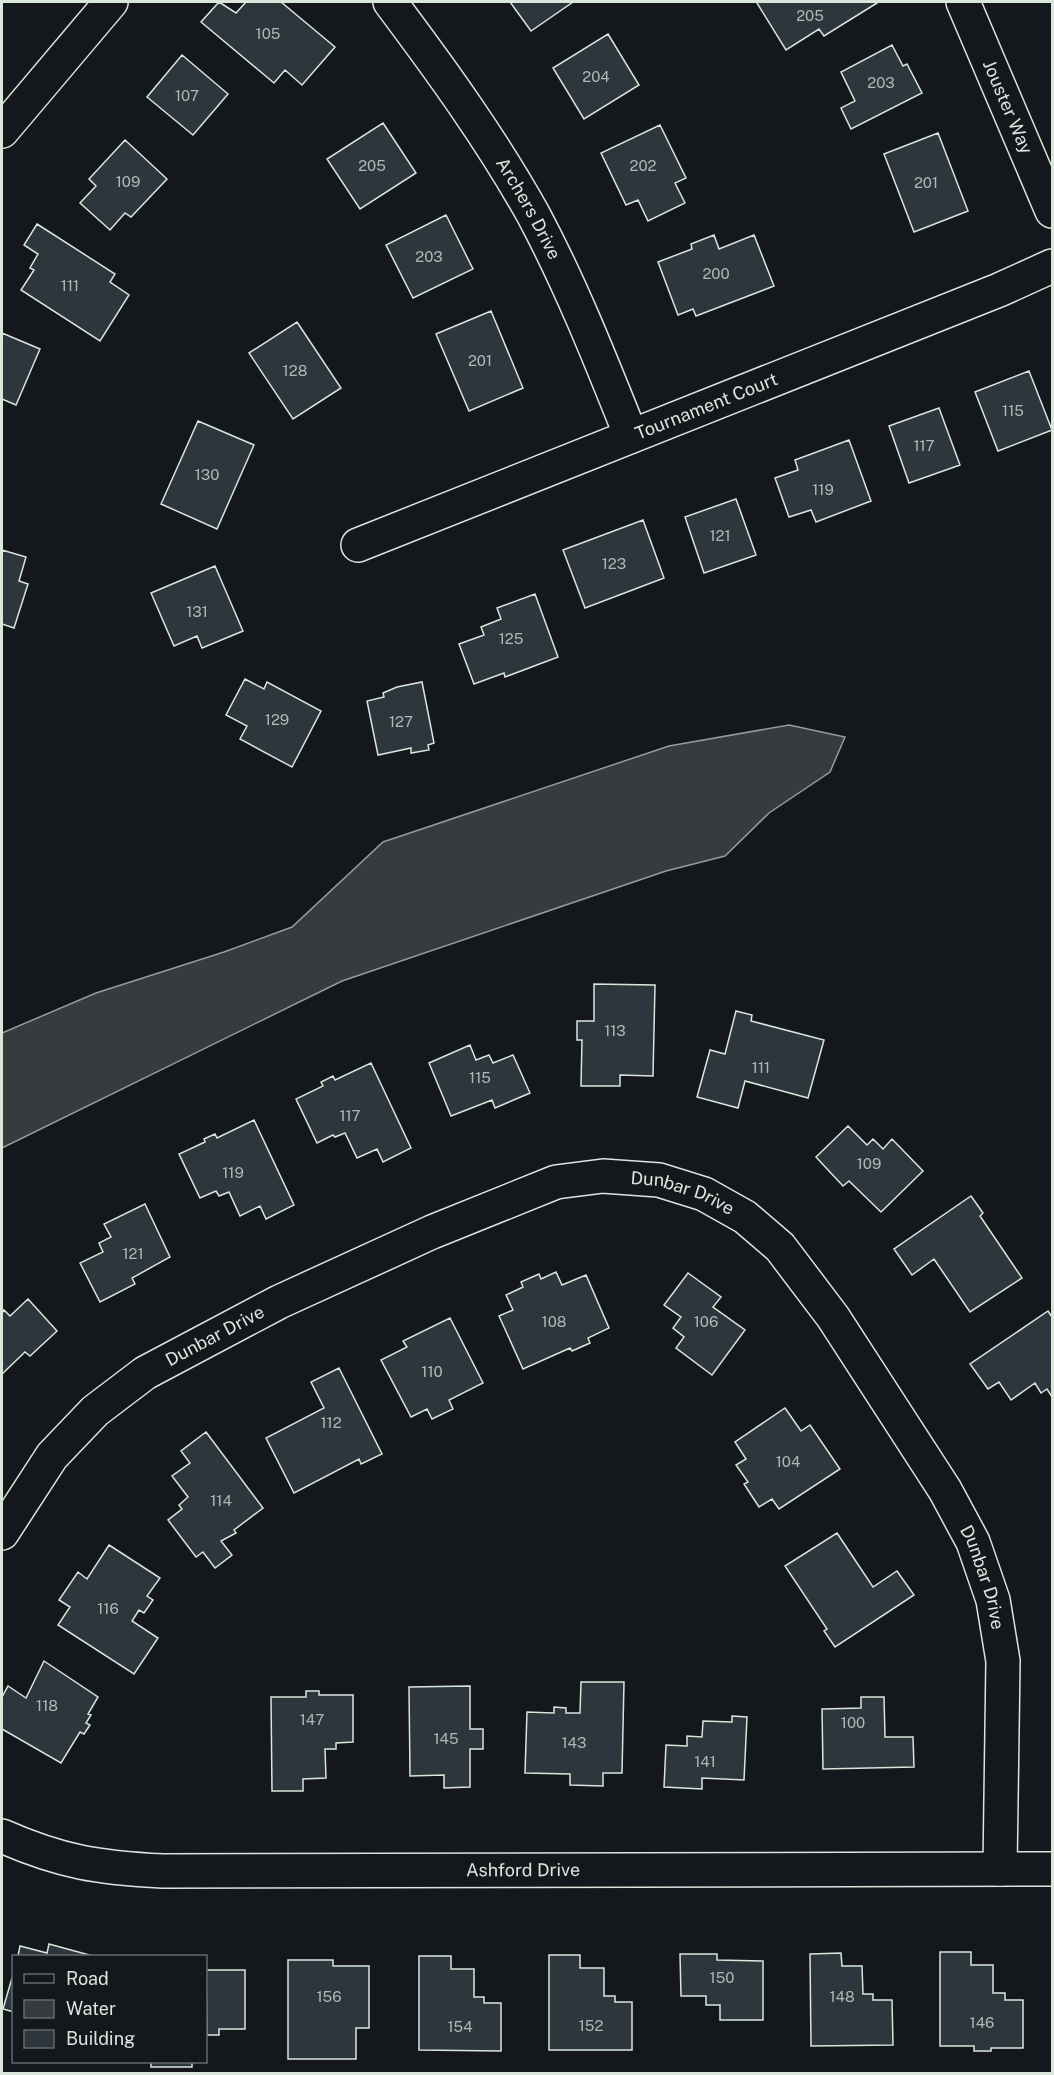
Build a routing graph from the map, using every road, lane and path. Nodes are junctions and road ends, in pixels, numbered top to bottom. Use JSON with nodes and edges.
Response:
{"nodes":[{"id":1,"x":111,"y":2,"type":"edge"},
{"id":2,"x":390,"y":2,"type":"edge"},
{"id":3,"x":963,"y":2,"type":"edge"},
{"id":4,"x":2,"y":131,"type":"edge"},
{"id":5,"x":1053,"y":211,"type":"edge"},
{"id":6,"x":1053,"y":266,"type":"edge"},
{"id":7,"x":631,"y":436,"type":"junction"},
{"id":8,"x":358,"y":545,"type":"dead end"},
{"id":9,"x":2,"y":1533,"type":"edge"},
{"id":10,"x":2,"y":1836,"type":"edge"},
{"id":11,"x":1000,"y":1869,"type":"junction"},
{"id":12,"x":1053,"y":1869,"type":"edge"}],
"edges":[{"from":1,"to":4,"type":"street"},
{"from":2,"to":7,"type":"street","name":"Archers Drive"},
{"from":3,"to":5,"type":"street","name":"Jouster Way"},
{"from":6,"to":7,"type":"street","name":"Tournament Court"},
{"from":7,"to":8,"type":"street","name":"Tournament Court"},
{"from":9,"to":11,"type":"street","name":"Dunbar Drive"},
{"from":10,"to":11,"type":"street","name":"Ashford Drive"},
{"from":11,"to":12,"type":"street","name":"Ashford Drive"}]}
